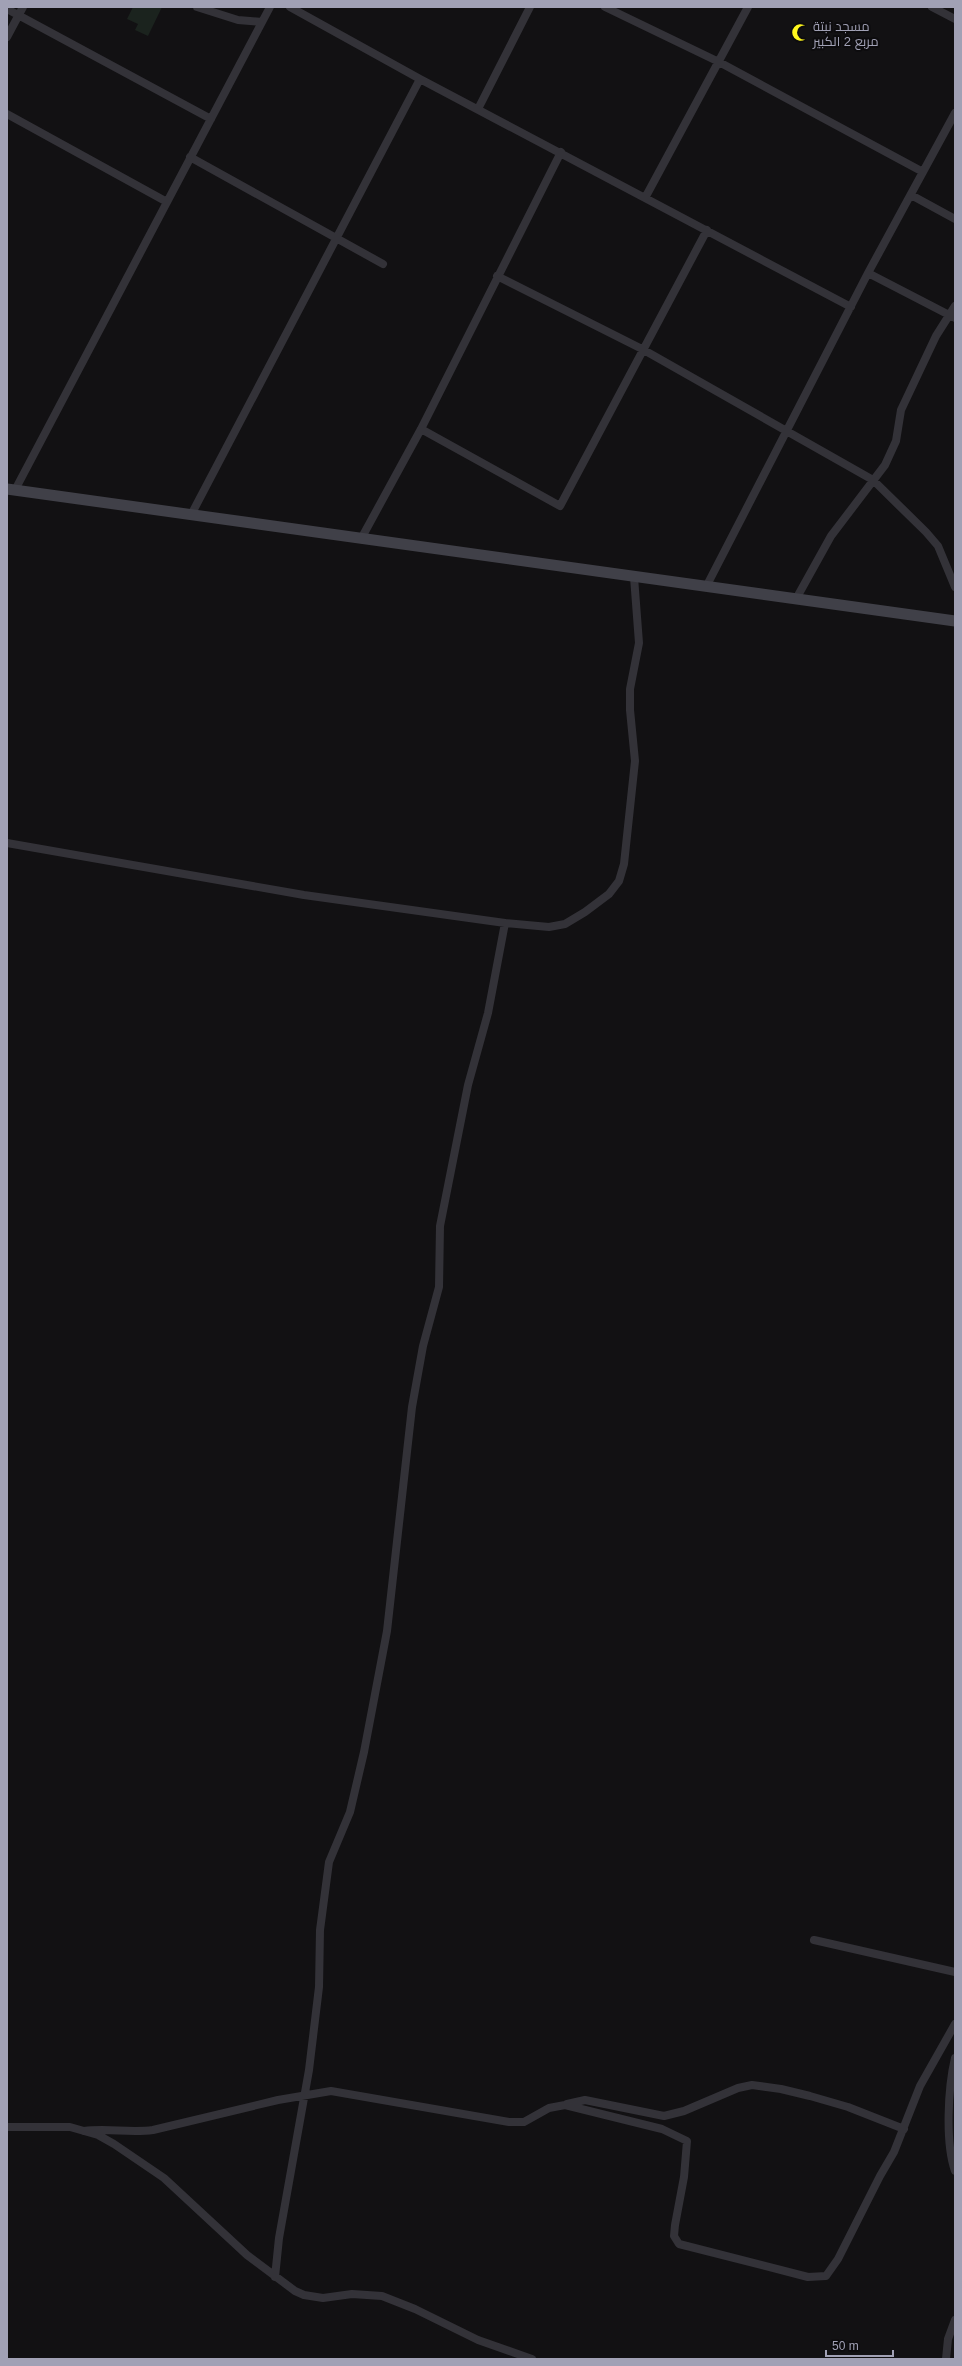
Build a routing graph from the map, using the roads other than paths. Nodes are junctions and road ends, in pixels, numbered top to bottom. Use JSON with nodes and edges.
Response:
{"nodes":[{"id":1,"x":24,"y":7,"type":"edge"},
{"id":2,"x":197,"y":7,"type":"edge"},
{"id":3,"x":270,"y":7,"type":"edge"},
{"id":4,"x":290,"y":7,"type":"edge"},
{"id":5,"x":530,"y":7,"type":"edge"},
{"id":6,"x":605,"y":7,"type":"edge"},
{"id":7,"x":748,"y":7,"type":"edge"},
{"id":8,"x":932,"y":7,"type":"edge"},
{"id":9,"x":7,"y":9,"type":"edge"},
{"id":10,"x":18,"y":16,"type":"junction"},
{"id":11,"x":955,"y":19,"type":"edge"},
{"id":12,"x":262,"y":22,"type":"junction"},
{"id":13,"x":7,"y":37,"type":"edge"},
{"id":14,"x":719,"y":62,"type":"junction"},
{"id":15,"x":420,"y":79,"type":"junction"},
{"id":16,"x":478,"y":109,"type":"junction"},
{"id":17,"x":955,"y":113,"type":"edge"},
{"id":18,"x":7,"y":114,"type":"edge"},
{"id":19,"x":210,"y":119,"type":"junction"},
{"id":20,"x":561,"y":152,"type":"junction"},
{"id":21,"x":190,"y":157,"type":"junction"},
{"id":22,"x":924,"y":172,"type":"junction"},
{"id":23,"x":911,"y":196,"type":"junction"},
{"id":24,"x":645,"y":198,"type":"junction"},
{"id":25,"x":167,"y":202,"type":"junction"},
{"id":26,"x":955,"y":219,"type":"edge"},
{"id":27,"x":707,"y":230,"type":"junction"},
{"id":28,"x":336,"y":237,"type":"junction"},
{"id":29,"x":383,"y":264,"type":"dead end"},
{"id":30,"x":868,"y":273,"type":"junction"},
{"id":31,"x":497,"y":276,"type":"junction"},
{"id":32,"x":955,"y":306,"type":"edge"},
{"id":33,"x":852,"y":307,"type":"junction"},
{"id":34,"x":952,"y":317,"type":"edge"},
{"id":35,"x":642,"y":349,"type":"junction"},
{"id":36,"x":420,"y":428,"type":"junction"},
{"id":37,"x":788,"y":430,"type":"junction"},
{"id":38,"x":873,"y":480,"type":"junction"},
{"id":39,"x":11,"y":489,"type":"edge"},
{"id":40,"x":191,"y":515,"type":"junction"},
{"id":41,"x":361,"y":539,"type":"junction"},
{"id":42,"x":634,"y":577,"type":"junction"},
{"id":43,"x":706,"y":587,"type":"junction"},
{"id":44,"x":955,"y":587,"type":"edge"},
{"id":45,"x":796,"y":599,"type":"junction"},
{"id":46,"x":955,"y":620,"type":"edge"},
{"id":47,"x":7,"y":844,"type":"edge"},
{"id":48,"x":505,"y":922,"type":"junction"},
{"id":49,"x":814,"y":1940,"type":"dead end"},
{"id":50,"x":955,"y":1972,"type":"edge"},
{"id":51,"x":955,"y":2024,"type":"edge"},
{"id":52,"x":955,"y":2058,"type":"edge"},
{"id":53,"x":305,"y":2095,"type":"junction"},
{"id":54,"x":565,"y":2105,"type":"junction"},
{"id":55,"x":7,"y":2127,"type":"edge"},
{"id":56,"x":904,"y":2129,"type":"junction"},
{"id":57,"x":84,"y":2131,"type":"junction"},
{"id":58,"x":955,"y":2171,"type":"edge"},
{"id":59,"x":275,"y":2277,"type":"junction"},
{"id":60,"x":955,"y":2320,"type":"edge"},
{"id":61,"x":951,"y":2341,"type":"edge"},
{"id":62,"x":532,"y":2359,"type":"edge"},
{"id":63,"x":946,"y":2359,"type":"edge"}],
"edges":[{"from":1,"to":10,"type":"street"},
{"from":2,"to":12,"type":"street"},
{"from":3,"to":12,"type":"street"},
{"from":4,"to":15,"type":"street"},
{"from":5,"to":16,"type":"street"},
{"from":6,"to":14,"type":"street"},
{"from":7,"to":14,"type":"street"},
{"from":8,"to":11,"type":"street"},
{"from":9,"to":10,"type":"street"},
{"from":10,"to":13,"type":"street"},
{"from":10,"to":19,"type":"street"},
{"from":12,"to":19,"type":"street"},
{"from":14,"to":22,"type":"street"},
{"from":14,"to":24,"type":"street"},
{"from":15,"to":16,"type":"street"},
{"from":15,"to":28,"type":"street"},
{"from":16,"to":20,"type":"street"},
{"from":17,"to":22,"type":"street"},
{"from":18,"to":25,"type":"street"},
{"from":19,"to":21,"type":"street"},
{"from":20,"to":24,"type":"street"},
{"from":20,"to":31,"type":"street"},
{"from":21,"to":25,"type":"street"},
{"from":21,"to":28,"type":"street"},
{"from":22,"to":23,"type":"street"},
{"from":23,"to":26,"type":"street"},
{"from":23,"to":30,"type":"street"},
{"from":24,"to":27,"type":"street"},
{"from":25,"to":39,"type":"street"},
{"from":27,"to":33,"type":"street"},
{"from":27,"to":35,"type":"street"},
{"from":28,"to":29,"type":"street"},
{"from":28,"to":40,"type":"street"},
{"from":30,"to":33,"type":"street"},
{"from":30,"to":34,"type":"street"},
{"from":31,"to":35,"type":"street"},
{"from":31,"to":36,"type":"street"},
{"from":32,"to":34,"type":"street"},
{"from":33,"to":37,"type":"street"},
{"from":34,"to":38,"type":"street"},
{"from":35,"to":36,"type":"street"},
{"from":35,"to":37,"type":"street"},
{"from":36,"to":41,"type":"street"},
{"from":37,"to":38,"type":"street"},
{"from":37,"to":43,"type":"street"},
{"from":38,"to":44,"type":"street"},
{"from":38,"to":45,"type":"street"},
{"from":39,"to":40,"type":"street"},
{"from":40,"to":41,"type":"street"},
{"from":41,"to":42,"type":"street"},
{"from":42,"to":43,"type":"street"},
{"from":42,"to":48,"type":"street"},
{"from":43,"to":45,"type":"street"},
{"from":45,"to":46,"type":"street"},
{"from":47,"to":48,"type":"street"},
{"from":48,"to":53,"type":"street"},
{"from":49,"to":50,"type":"street"},
{"from":51,"to":56,"type":"street"},
{"from":52,"to":58,"type":"street"},
{"from":53,"to":54,"type":"street"},
{"from":53,"to":57,"type":"street"},
{"from":53,"to":59,"type":"street"},
{"from":54,"to":56,"type":"street"},
{"from":54,"to":56,"type":"street"},
{"from":55,"to":57,"type":"street"},
{"from":57,"to":59,"type":"street"},
{"from":59,"to":62,"type":"street"},
{"from":60,"to":61,"type":"street"},
{"from":61,"to":63,"type":"street"}]}
